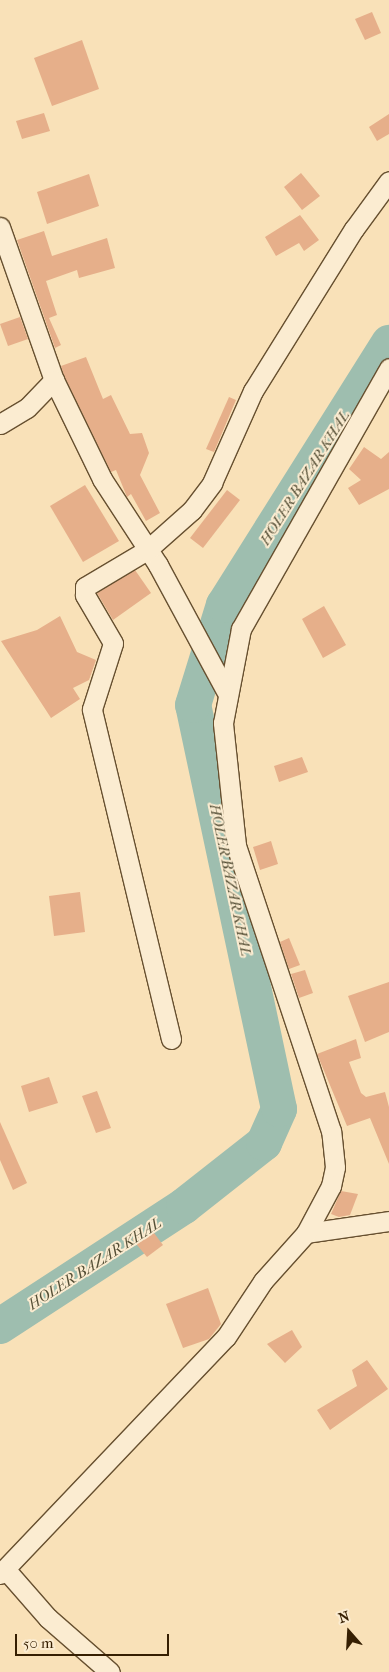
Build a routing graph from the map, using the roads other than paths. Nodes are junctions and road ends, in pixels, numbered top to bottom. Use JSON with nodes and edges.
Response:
{"nodes":[{"id":1,"x":389,"y":181,"type":"edge"},
{"id":2,"x":0,"y":227,"type":"edge"},
{"id":3,"x":389,"y":368,"type":"edge"},
{"id":4,"x":54,"y":380,"type":"junction"},
{"id":5,"x":0,"y":424,"type":"edge"},
{"id":6,"x":147,"y":550,"type":"junction"},
{"id":7,"x":223,"y":685,"type":"junction"},
{"id":8,"x":171,"y":1039,"type":"dead end"},
{"id":9,"x":389,"y":1221,"type":"edge"},
{"id":10,"x":306,"y":1234,"type":"junction"},
{"id":11,"x":3,"y":1572,"type":"edge"},
{"id":12,"x":110,"y":1672,"type":"edge"}],
"edges":[{"from":1,"to":6,"type":"street"},
{"from":2,"to":4,"type":"street"},
{"from":3,"to":7,"type":"street"},
{"from":4,"to":5,"type":"street"},
{"from":4,"to":6,"type":"street"},
{"from":6,"to":7,"type":"street"},
{"from":6,"to":8,"type":"street"},
{"from":7,"to":10,"type":"street"},
{"from":9,"to":10,"type":"street"},
{"from":10,"to":11,"type":"street"},
{"from":11,"to":12,"type":"street"}]}
